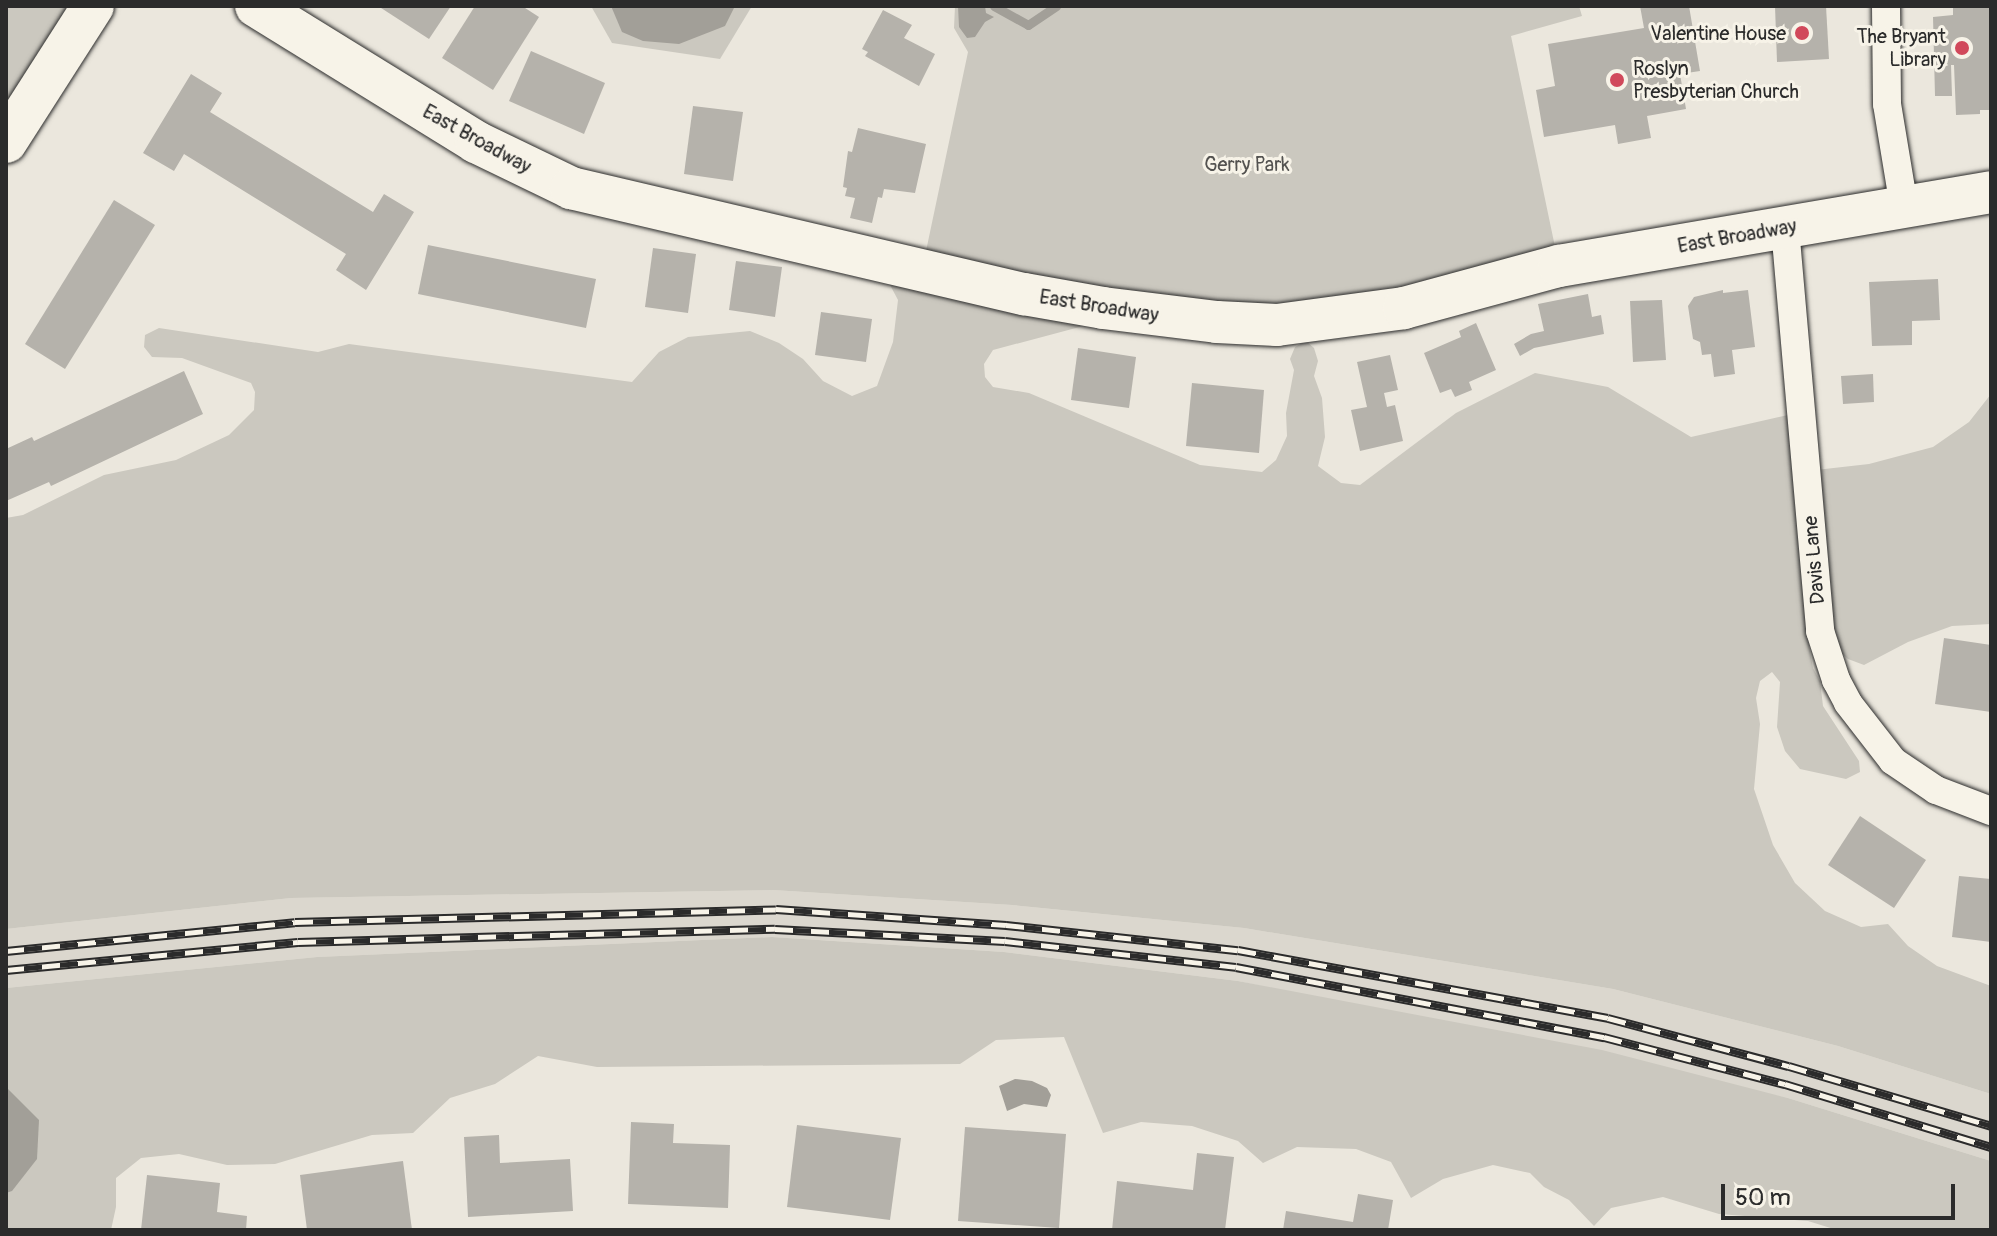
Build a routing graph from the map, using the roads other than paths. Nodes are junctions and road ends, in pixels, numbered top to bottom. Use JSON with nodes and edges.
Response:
{"nodes":[{"id":1,"x":93,"y":6,"type":"edge"},
{"id":2,"x":256,"y":6,"type":"edge"},
{"id":3,"x":1886,"y":6,"type":"edge"},
{"id":4,"x":6,"y":142,"type":"edge"},
{"id":5,"x":1991,"y":192,"type":"edge"},
{"id":6,"x":1904,"y":207,"type":"junction"},
{"id":7,"x":1785,"y":228,"type":"junction"},
{"id":8,"x":1991,"y":811,"type":"edge"}],
"edges":[{"from":1,"to":4,"type":"main road"},
{"from":2,"to":7,"type":"main road","name":"East Broadway"},
{"from":3,"to":6,"type":"street"},
{"from":5,"to":6,"type":"main road","name":"East Broadway"},
{"from":6,"to":7,"type":"main road","name":"East Broadway"},
{"from":7,"to":8,"type":"street","name":"Davis Lane"}]}
